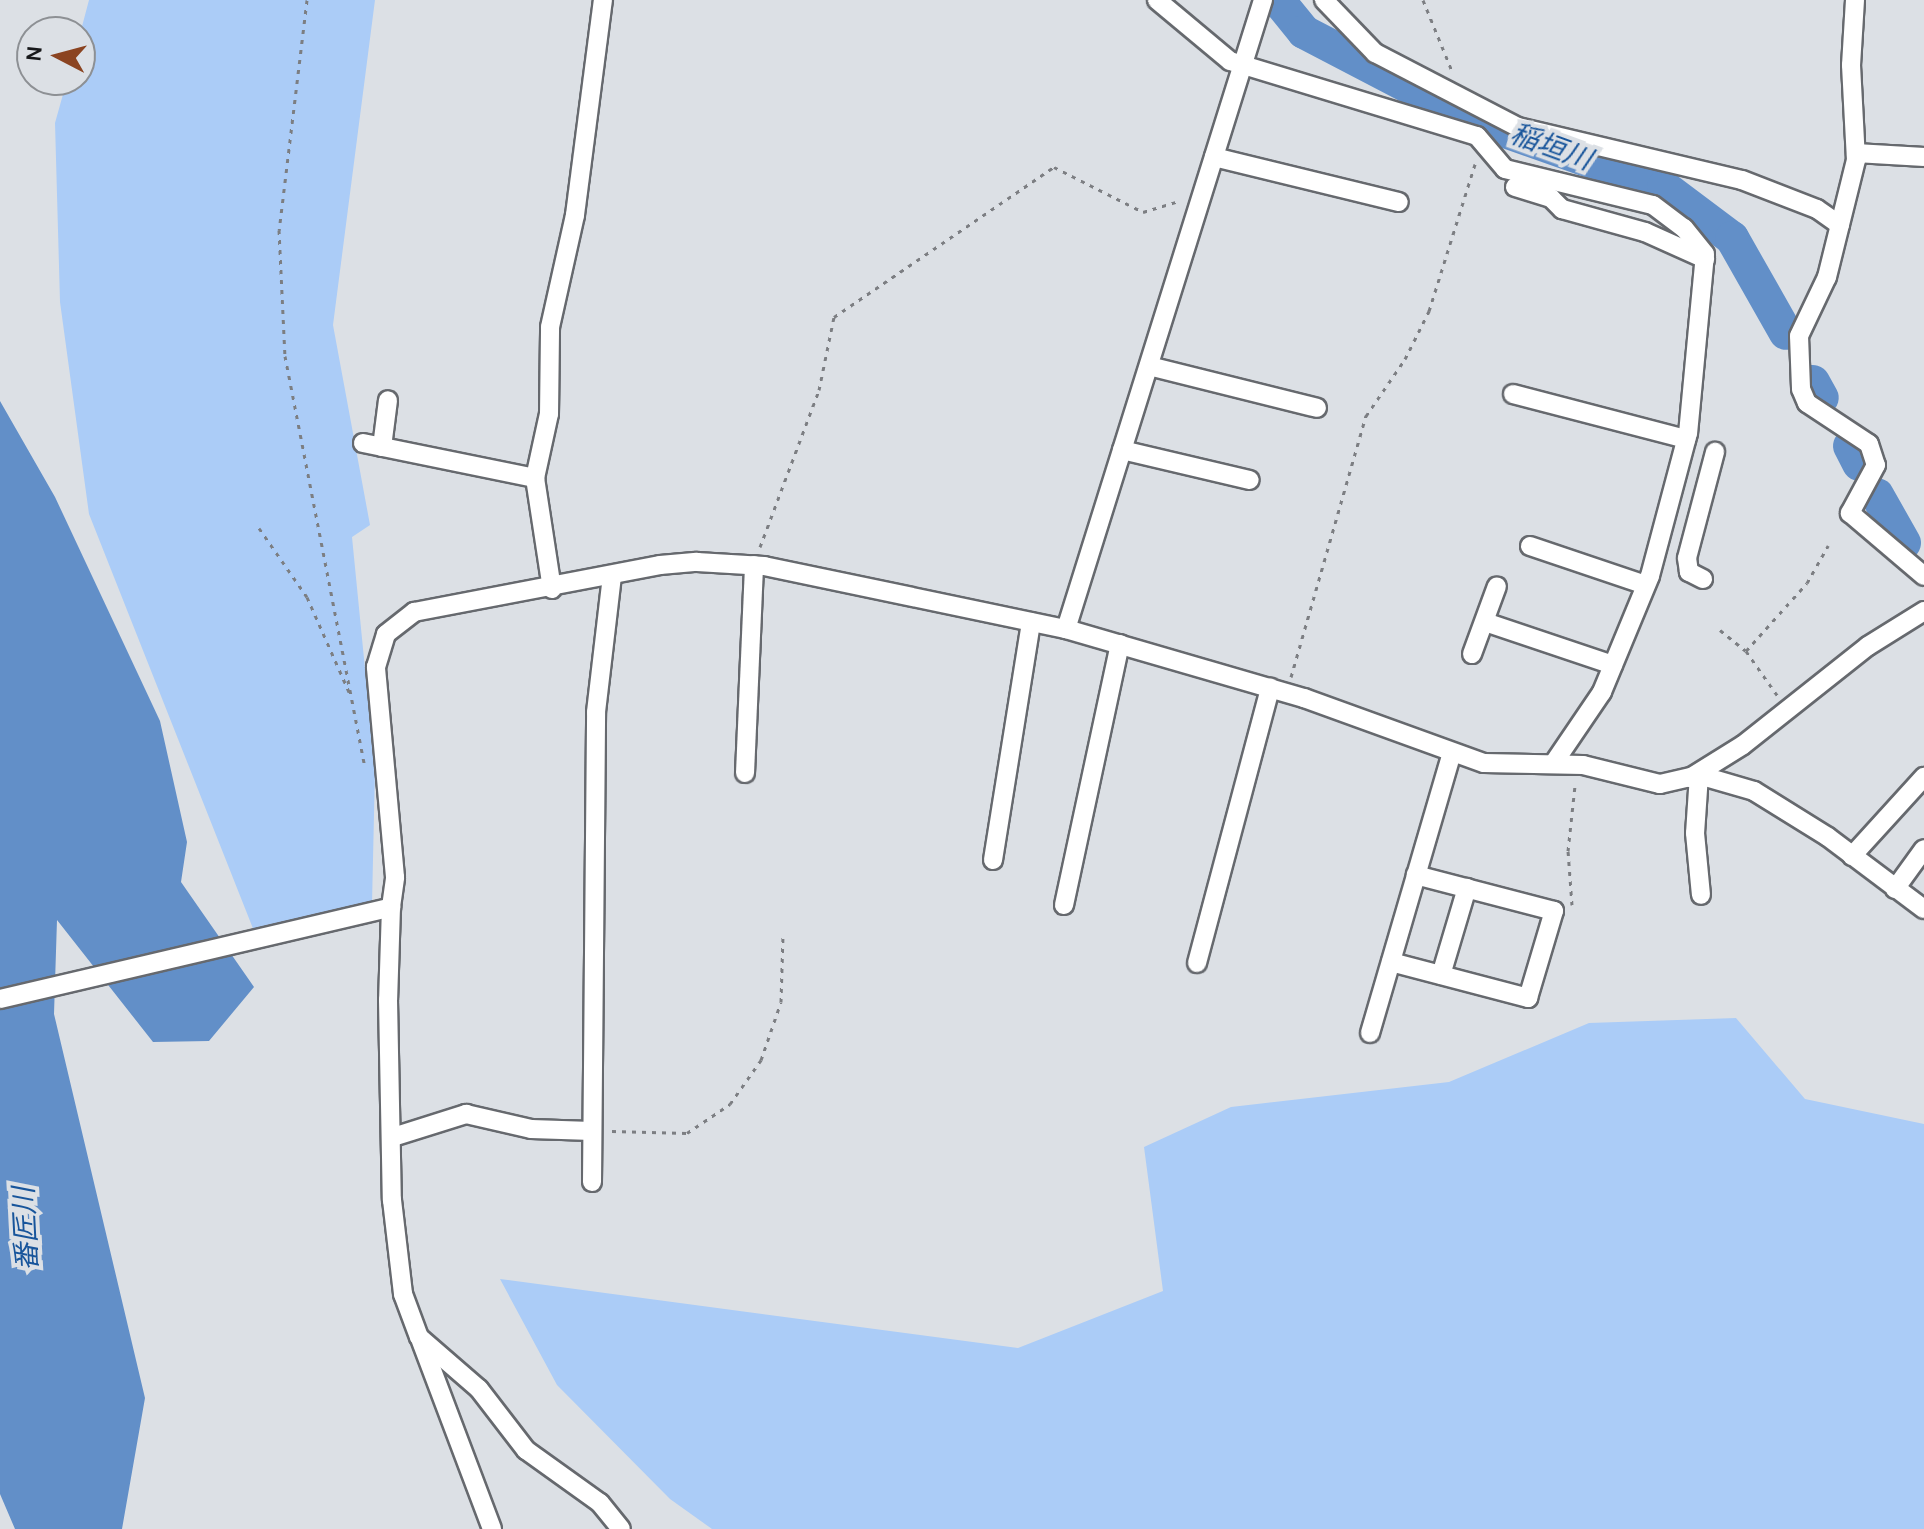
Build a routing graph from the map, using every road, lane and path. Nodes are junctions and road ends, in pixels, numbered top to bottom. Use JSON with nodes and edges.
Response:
{"nodes":[{"id":1,"x":307,"y":0,"type":"edge"},
{"id":2,"x":603,"y":0,"type":"edge"},
{"id":3,"x":1157,"y":0,"type":"edge"},
{"id":4,"x":1324,"y":0,"type":"edge"},
{"id":5,"x":1423,"y":0,"type":"edge"},
{"id":6,"x":1855,"y":0,"type":"edge"},
{"id":7,"x":1262,"y":3,"type":"edge"},
{"id":8,"x":1243,"y":66,"type":"junction"},
{"id":9,"x":1458,"y":94,"type":"junction"},
{"id":10,"x":1482,"y":141,"type":"junction"},
{"id":11,"x":1856,"y":153,"type":"junction"},
{"id":12,"x":1214,"y":157,"type":"junction"},
{"id":13,"x":1924,"y":157,"type":"edge"},
{"id":14,"x":1515,"y":187,"type":"dead end"},
{"id":15,"x":1399,"y":202,"type":"dead end"},
{"id":16,"x":1199,"y":205,"type":"junction"},
{"id":17,"x":1840,"y":225,"type":"junction"},
{"id":18,"x":1705,"y":259,"type":"junction"},
{"id":19,"x":1149,"y":366,"type":"junction"},
{"id":20,"x":1513,"y":394,"type":"dead end"},
{"id":21,"x":388,"y":400,"type":"dead end"},
{"id":22,"x":1317,"y":408,"type":"dead end"},
{"id":23,"x":1686,"y":439,"type":"junction"},
{"id":24,"x":363,"y":443,"type":"dead end"},
{"id":25,"x":382,"y":447,"type":"junction"},
{"id":26,"x":1122,"y":450,"type":"junction"},
{"id":27,"x":1715,"y":452,"type":"dead end"},
{"id":28,"x":535,"y":478,"type":"junction"},
{"id":29,"x":1250,"y":480,"type":"dead end"},
{"id":30,"x":259,"y":528,"type":"dead end"},
{"id":31,"x":1659,"y":543,"type":"junction"},
{"id":32,"x":1530,"y":546,"type":"dead end"},
{"id":33,"x":1828,"y":546,"type":"dead end"},
{"id":34,"x":1690,"y":549,"type":"junction"},
{"id":35,"x":754,"y":565,"type":"junction"},
{"id":36,"x":612,"y":576,"type":"junction"},
{"id":37,"x":1924,"y":576,"type":"edge"},
{"id":38,"x":1703,"y":579,"type":"dead end"},
{"id":39,"x":1646,"y":585,"type":"junction"},
{"id":40,"x":1497,"y":586,"type":"dead end"},
{"id":41,"x":552,"y":589,"type":"junction"},
{"id":42,"x":1924,"y":611,"type":"edge"},
{"id":43,"x":1031,"y":622,"type":"junction"},
{"id":44,"x":1485,"y":622,"type":"junction"},
{"id":45,"x":1066,"y":629,"type":"junction"},
{"id":46,"x":1720,"y":630,"type":"dead end"},
{"id":47,"x":1120,"y":644,"type":"junction"},
{"id":48,"x":1746,"y":651,"type":"junction"},
{"id":49,"x":1472,"y":654,"type":"dead end"},
{"id":50,"x":1613,"y":665,"type":"junction"},
{"id":51,"x":1278,"y":690,"type":"junction"},
{"id":52,"x":352,"y":699,"type":"junction"},
{"id":53,"x":1785,"y":709,"type":"junction"},
{"id":54,"x":1452,"y":753,"type":"junction"},
{"id":55,"x":1553,"y":764,"type":"junction"},
{"id":56,"x":1577,"y":765,"type":"junction"},
{"id":57,"x":365,"y":770,"type":"dead end"},
{"id":58,"x":745,"y":773,"type":"dead end"},
{"id":59,"x":1693,"y":777,"type":"junction"},
{"id":60,"x":1921,"y":782,"type":"edge"},
{"id":61,"x":1924,"y":849,"type":"edge"},
{"id":62,"x":1852,"y":856,"type":"junction"},
{"id":63,"x":993,"y":860,"type":"dead end"},
{"id":64,"x":1416,"y":875,"type":"junction"},
{"id":65,"x":1467,"y":888,"type":"junction"},
{"id":66,"x":1895,"y":889,"type":"junction"},
{"id":67,"x":1701,"y":895,"type":"dead end"},
{"id":68,"x":1064,"y":905,"type":"dead end"},
{"id":69,"x":391,"y":907,"type":"junction"},
{"id":70,"x":1572,"y":909,"type":"dead end"},
{"id":71,"x":1924,"y":909,"type":"edge"},
{"id":72,"x":783,"y":934,"type":"dead end"},
{"id":73,"x":1391,"y":962,"type":"junction"},
{"id":74,"x":1197,"y":963,"type":"dead end"},
{"id":75,"x":1441,"y":975,"type":"junction"},
{"id":76,"x":0,"y":999,"type":"edge"},
{"id":77,"x":1370,"y":1033,"type":"dead end"},
{"id":78,"x":592,"y":1131,"type":"junction"},
{"id":79,"x":393,"y":1137,"type":"junction"},
{"id":80,"x":592,"y":1182,"type":"dead end"},
{"id":81,"x":419,"y":1337,"type":"junction"},
{"id":82,"x":492,"y":1529,"type":"edge"},
{"id":83,"x":621,"y":1529,"type":"edge"}],
"edges":[{"from":1,"to":52,"type":"path"},
{"from":2,"to":28,"type":"street"},
{"from":3,"to":8,"type":"street"},
{"from":4,"to":9,"type":"street"},
{"from":5,"to":9,"type":"path"},
{"from":6,"to":11,"type":"street"},
{"from":7,"to":8,"type":"street"},
{"from":8,"to":10,"type":"street"},
{"from":8,"to":12,"type":"street"},
{"from":9,"to":17,"type":"street"},
{"from":10,"to":18,"type":"street"},
{"from":10,"to":51,"type":"path"},
{"from":11,"to":13,"type":"street"},
{"from":11,"to":17,"type":"street"},
{"from":12,"to":15,"type":"street"},
{"from":12,"to":16,"type":"street"},
{"from":14,"to":18,"type":"street"},
{"from":16,"to":19,"type":"street"},
{"from":16,"to":35,"type":"path"},
{"from":17,"to":37,"type":"street"},
{"from":18,"to":23,"type":"street"},
{"from":19,"to":22,"type":"street"},
{"from":19,"to":26,"type":"street"},
{"from":20,"to":23,"type":"street"},
{"from":21,"to":25,"type":"street"},
{"from":23,"to":31,"type":"street"},
{"from":24,"to":25,"type":"street"},
{"from":25,"to":28,"type":"street"},
{"from":26,"to":29,"type":"street"},
{"from":26,"to":45,"type":"street"},
{"from":27,"to":34,"type":"street"},
{"from":28,"to":41,"type":"street"},
{"from":30,"to":52,"type":"path"},
{"from":31,"to":34,"type":"street"},
{"from":31,"to":39,"type":"street"},
{"from":32,"to":39,"type":"street"},
{"from":33,"to":48,"type":"path"},
{"from":34,"to":38,"type":"street"},
{"from":35,"to":36,"type":"street"},
{"from":35,"to":43,"type":"street"},
{"from":35,"to":58,"type":"street"},
{"from":36,"to":41,"type":"street"},
{"from":36,"to":78,"type":"street"},
{"from":39,"to":50,"type":"street"},
{"from":40,"to":44,"type":"street"},
{"from":41,"to":69,"type":"street"},
{"from":42,"to":53,"type":"street"},
{"from":43,"to":45,"type":"street"},
{"from":43,"to":63,"type":"street"},
{"from":44,"to":49,"type":"street"},
{"from":44,"to":50,"type":"street"},
{"from":45,"to":47,"type":"street"},
{"from":46,"to":48,"type":"path"},
{"from":47,"to":51,"type":"street"},
{"from":47,"to":68,"type":"street"},
{"from":48,"to":53,"type":"path"},
{"from":50,"to":55,"type":"street"},
{"from":51,"to":54,"type":"street"},
{"from":51,"to":74,"type":"street"},
{"from":52,"to":57,"type":"path"},
{"from":53,"to":59,"type":"street"},
{"from":54,"to":55,"type":"street"},
{"from":54,"to":64,"type":"street"},
{"from":55,"to":56,"type":"street"},
{"from":56,"to":59,"type":"street"},
{"from":56,"to":70,"type":"path"},
{"from":59,"to":62,"type":"street"},
{"from":59,"to":67,"type":"street"},
{"from":60,"to":62,"type":"street"},
{"from":61,"to":66,"type":"street"},
{"from":62,"to":66,"type":"street"},
{"from":64,"to":65,"type":"street"},
{"from":64,"to":73,"type":"street"},
{"from":65,"to":75,"type":"street"},
{"from":65,"to":75,"type":"street"},
{"from":66,"to":71,"type":"street"},
{"from":69,"to":76,"type":"street"},
{"from":69,"to":79,"type":"street"},
{"from":72,"to":78,"type":"path"},
{"from":73,"to":75,"type":"street"},
{"from":73,"to":77,"type":"street"},
{"from":78,"to":79,"type":"street"},
{"from":78,"to":80,"type":"street"},
{"from":79,"to":81,"type":"street"},
{"from":81,"to":82,"type":"street"},
{"from":81,"to":83,"type":"street"}]}
